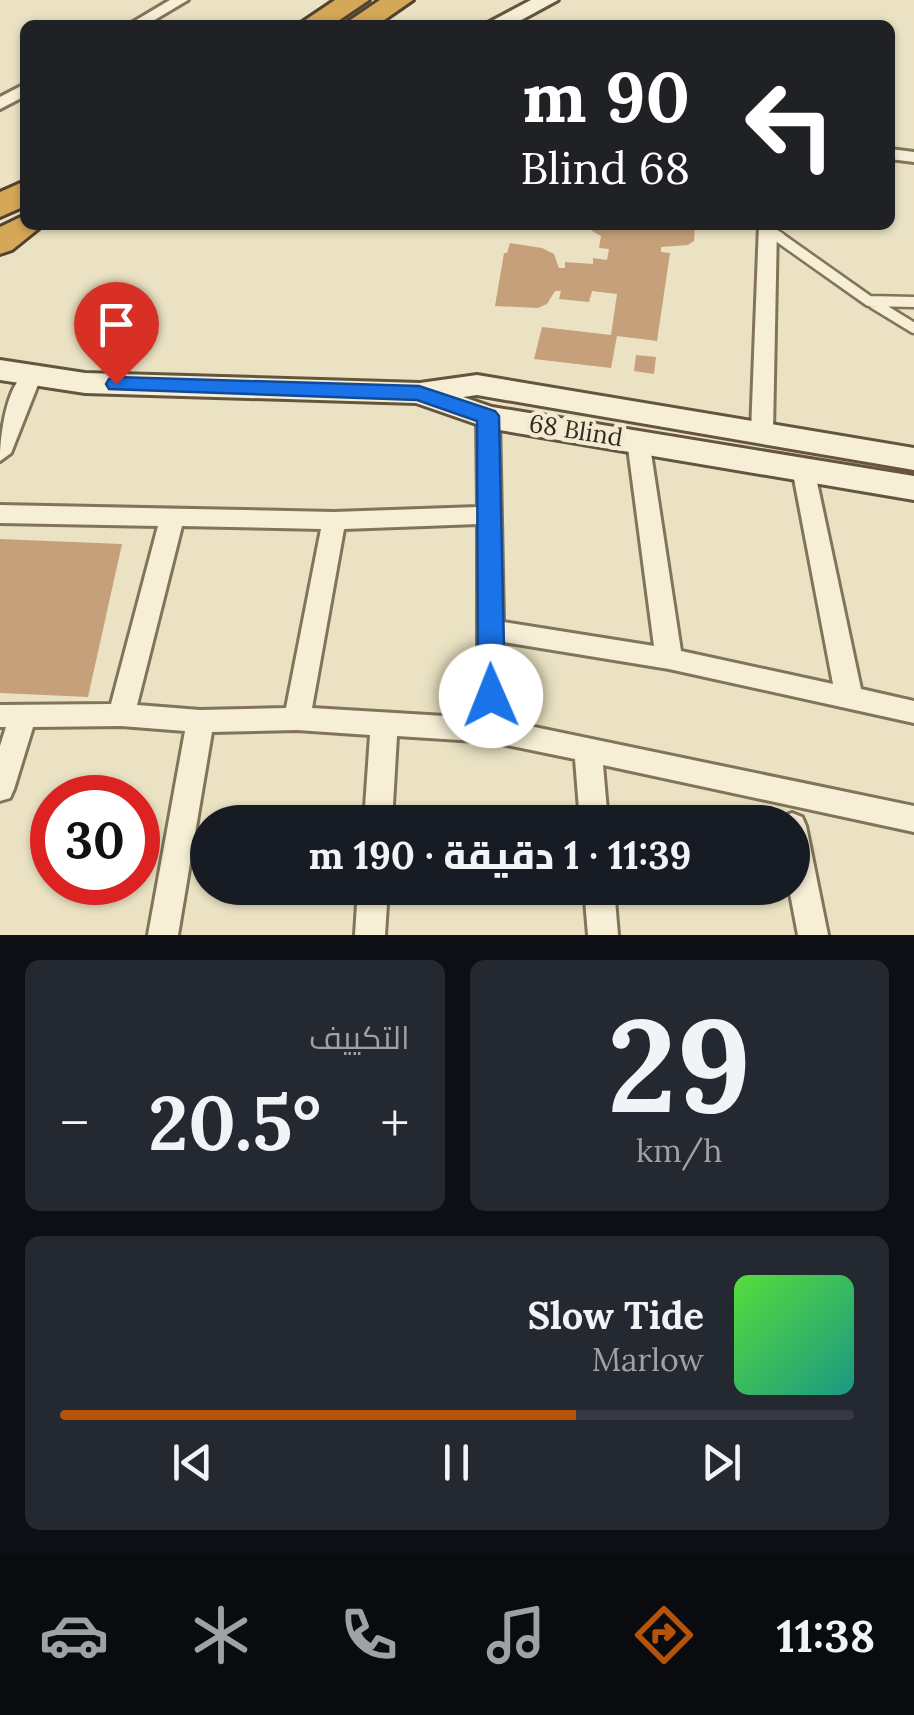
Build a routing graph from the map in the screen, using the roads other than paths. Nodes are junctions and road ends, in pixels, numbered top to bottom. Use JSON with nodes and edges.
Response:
{"nodes":[{"id":1,"x":181,"y":0,"type":"edge"},
{"id":2,"x":355,"y":0,"type":"edge"},
{"id":3,"x":399,"y":0,"type":"edge"},
{"id":4,"x":548,"y":0,"type":"edge"},
{"id":5,"x":144,"y":20,"type":"edge"},
{"id":6,"x":321,"y":20,"type":"edge"},
{"id":7,"x":365,"y":20,"type":"edge"},
{"id":8,"x":505,"y":20,"type":"edge"},
{"id":9,"x":768,"y":230,"type":"edge"},
{"id":10,"x":772,"y":230,"type":"edge"},
{"id":11,"x":869,"y":301,"type":"junction"},
{"id":12,"x":914,"y":302,"type":"edge"},
{"id":13,"x":914,"y":328,"type":"edge"},
{"id":14,"x":0,"y":370,"type":"edge"},
{"id":15,"x":31,"y":377,"type":"junction"},
{"id":16,"x":419,"y":393,"type":"junction"},
{"id":17,"x":488,"y":416,"type":"junction"},
{"id":18,"x":762,"y":432,"type":"junction"},
{"id":19,"x":638,"y":440,"type":"junction"},
{"id":20,"x":0,"y":452,"type":"edge"},
{"id":21,"x":914,"y":459,"type":"edge"},
{"id":22,"x":803,"y":468,"type":"junction"},
{"id":23,"x":914,"y":488,"type":"edge"},
{"id":24,"x":0,"y":514,"type":"edge"},
{"id":25,"x":489,"y":515,"type":"junction"},
{"id":26,"x":172,"y":518,"type":"junction"},
{"id":27,"x":334,"y":521,"type":"junction"},
{"id":28,"x":490,"y":630,"type":"junction"},
{"id":29,"x":668,"y":659,"type":"junction"},
{"id":30,"x":849,"y":696,"type":"junction"},
{"id":31,"x":914,"y":712,"type":"edge"},
{"id":32,"x":11,"y":716,"type":"edge"},
{"id":33,"x":121,"y":716,"type":"junction"},
{"id":34,"x":297,"y":720,"type":"junction"},
{"id":35,"x":200,"y":722,"type":"junction"},
{"id":36,"x":384,"y":724,"type":"junction"},
{"id":37,"x":492,"y":730,"type":"junction"},
{"id":38,"x":588,"y":751,"type":"junction"},
{"id":39,"x":0,"y":789,"type":"edge"},
{"id":40,"x":786,"y":792,"type":"junction"},
{"id":41,"x":379,"y":805,"type":"edge"},
{"id":42,"x":593,"y":805,"type":"edge"},
{"id":43,"x":788,"y":805,"type":"edge"},
{"id":44,"x":914,"y":818,"type":"edge"},
{"id":45,"x":373,"y":905,"type":"edge"},
{"id":46,"x":601,"y":905,"type":"edge"},
{"id":47,"x":807,"y":905,"type":"edge"},
{"id":48,"x":163,"y":935,"type":"edge"},
{"id":49,"x":370,"y":935,"type":"edge"},
{"id":50,"x":603,"y":935,"type":"edge"},
{"id":51,"x":813,"y":935,"type":"edge"}],
"edges":[{"from":1,"to":5,"type":"street"},
{"from":2,"to":6,"type":"highway"},
{"from":3,"to":7,"type":"highway"},
{"from":4,"to":8,"type":"street"},
{"from":9,"to":18,"type":"street"},
{"from":10,"to":11,"type":"lane"},
{"from":11,"to":12,"type":"lane"},
{"from":11,"to":13,"type":"lane"},
{"from":14,"to":15,"type":"street","name":"68 Blind"},
{"from":15,"to":16,"type":"street","name":"68 Blind"},
{"from":15,"to":20,"type":"street"},
{"from":16,"to":17,"type":"street","name":"68 Blind"},
{"from":16,"to":18,"type":"street"},
{"from":17,"to":19,"type":"street","name":"68 Blind"},
{"from":17,"to":25,"type":"street"},
{"from":18,"to":21,"type":"street"},
{"from":19,"to":22,"type":"street","name":"68 Blind"},
{"from":19,"to":29,"type":"street"},
{"from":22,"to":23,"type":"street","name":"68 Blind"},
{"from":22,"to":30,"type":"street"},
{"from":24,"to":26,"type":"street"},
{"from":25,"to":27,"type":"street"},
{"from":25,"to":28,"type":"street"},
{"from":26,"to":27,"type":"street"},
{"from":26,"to":33,"type":"street"},
{"from":27,"to":34,"type":"street"},
{"from":28,"to":29,"type":"street"},
{"from":28,"to":37,"type":"street"},
{"from":29,"to":30,"type":"street"},
{"from":30,"to":31,"type":"street"},
{"from":32,"to":33,"type":"street"},
{"from":32,"to":39,"type":"street"},
{"from":33,"to":35,"type":"street"},
{"from":34,"to":35,"type":"street"},
{"from":34,"to":36,"type":"street"},
{"from":35,"to":48,"type":"street"},
{"from":36,"to":37,"type":"street"},
{"from":36,"to":41,"type":"street"},
{"from":37,"to":38,"type":"street"},
{"from":38,"to":40,"type":"street"},
{"from":38,"to":42,"type":"street"},
{"from":40,"to":43,"type":"street"},
{"from":40,"to":44,"type":"street"},
{"from":45,"to":49,"type":"street"},
{"from":46,"to":50,"type":"street"},
{"from":47,"to":51,"type":"street"}]}
